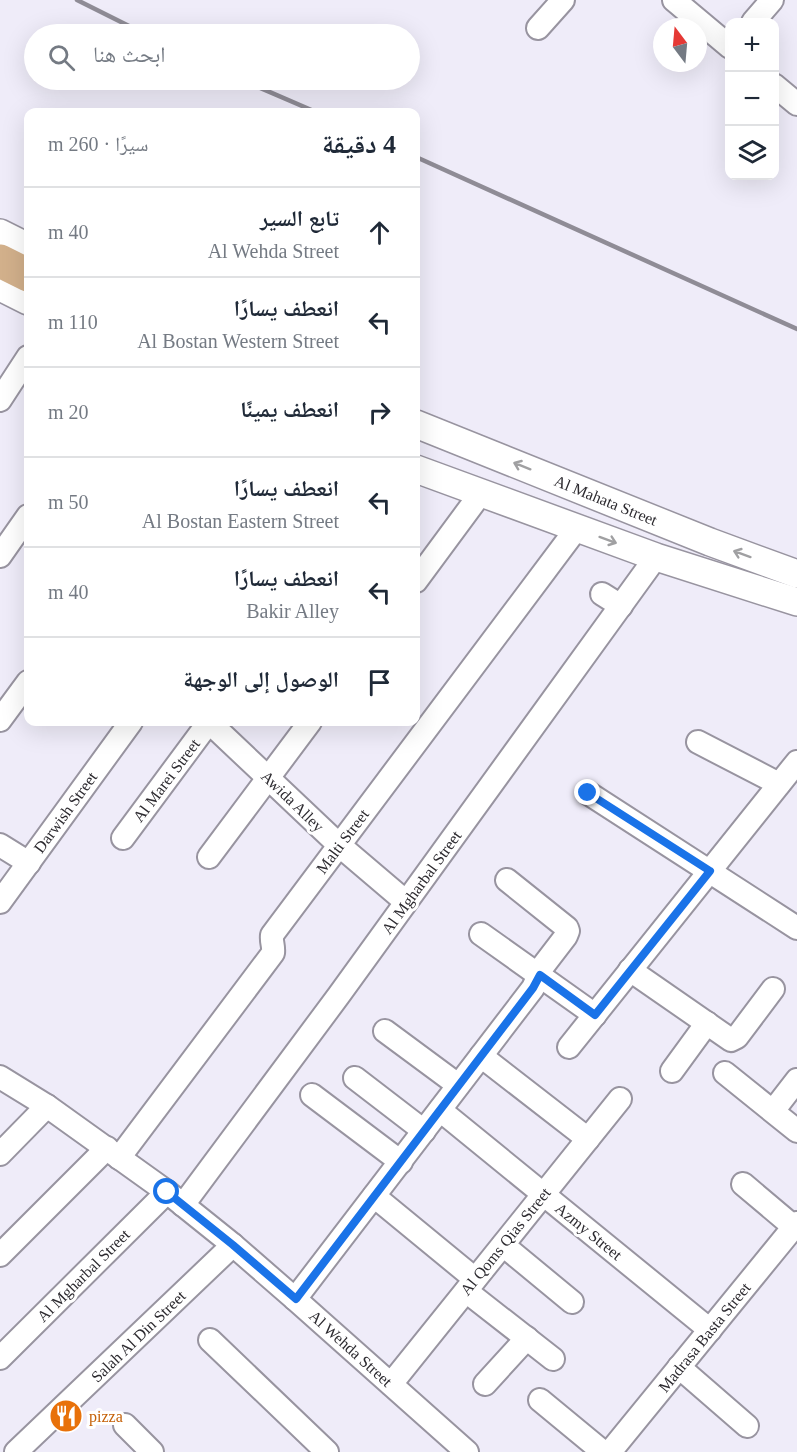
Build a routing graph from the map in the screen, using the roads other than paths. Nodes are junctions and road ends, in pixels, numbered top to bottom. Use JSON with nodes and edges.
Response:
{"nodes":[{"id":1,"x":563,"y":0,"type":"edge"},
{"id":2,"x":675,"y":0,"type":"edge"},
{"id":3,"x":772,"y":0,"type":"edge"},
{"id":4,"x":756,"y":18,"type":"edge"},
{"id":5,"x":538,"y":28,"type":"dead end"},
{"id":6,"x":725,"y":44,"type":"edge"},
{"id":7,"x":779,"y":89,"type":"edge"},
{"id":8,"x":797,"y":104,"type":"edge"},
{"id":9,"x":0,"y":233,"type":"edge"},
{"id":10,"x":24,"y":245,"type":"edge"},
{"id":11,"x":0,"y":261,"type":"edge"},
{"id":12,"x":24,"y":273,"type":"edge"},
{"id":13,"x":0,"y":287,"type":"edge"},
{"id":14,"x":24,"y":299,"type":"edge"},
{"id":15,"x":24,"y":363,"type":"edge"},
{"id":16,"x":0,"y":400,"type":"edge"},
{"id":17,"x":420,"y":426,"type":"edge"},
{"id":18,"x":420,"y":470,"type":"edge"},
{"id":19,"x":481,"y":493,"type":"junction"},
{"id":20,"x":24,"y":522,"type":"edge"},
{"id":21,"x":577,"y":528,"type":"junction"},
{"id":22,"x":0,"y":556,"type":"edge"},
{"id":23,"x":656,"y":557,"type":"junction"},
{"id":24,"x":797,"y":574,"type":"edge"},
{"id":25,"x":420,"y":576,"type":"edge"},
{"id":26,"x":602,"y":594,"type":"dead end"},
{"id":27,"x":797,"y":602,"type":"edge"},
{"id":28,"x":621,"y":606,"type":"junction"},
{"id":29,"x":24,"y":687,"type":"edge"},
{"id":30,"x":0,"y":720,"type":"edge"},
{"id":31,"x":128,"y":726,"type":"edge"},
{"id":32,"x":206,"y":726,"type":"edge"},
{"id":33,"x":213,"y":726,"type":"edge"},
{"id":34,"x":307,"y":726,"type":"edge"},
{"id":35,"x":698,"y":742,"type":"dead end"},
{"id":36,"x":269,"y":777,"type":"junction"},
{"id":37,"x":789,"y":778,"type":"edge"},
{"id":38,"x":588,"y":793,"type":"dead end"},
{"id":39,"x":123,"y":838,"type":"dead end"},
{"id":40,"x":0,"y":845,"type":"edge"},
{"id":41,"x":339,"y":845,"type":"junction"},
{"id":42,"x":208,"y":857,"type":"dead end"},
{"id":43,"x":29,"y":863,"type":"junction"},
{"id":44,"x":710,"y":871,"type":"junction"},
{"id":45,"x":507,"y":880,"type":"dead end"},
{"id":46,"x":0,"y":902,"type":"edge"},
{"id":47,"x":406,"y":902,"type":"junction"},
{"id":48,"x":797,"y":928,"type":"edge"},
{"id":49,"x":481,"y":934,"type":"dead end"},
{"id":50,"x":630,"y":970,"type":"junction"},
{"id":51,"x":540,"y":975,"type":"junction"},
{"id":52,"x":773,"y":989,"type":"dead end"},
{"id":53,"x":595,"y":1015,"type":"junction"},
{"id":54,"x":707,"y":1023,"type":"junction"},
{"id":55,"x":385,"y":1031,"type":"dead end"},
{"id":56,"x":569,"y":1047,"type":"dead end"},
{"id":57,"x":482,"y":1056,"type":"junction"},
{"id":58,"x":672,"y":1071,"type":"dead end"},
{"id":59,"x":726,"y":1073,"type":"dead end"},
{"id":60,"x":0,"y":1077,"type":"edge"},
{"id":61,"x":355,"y":1078,"type":"dead end"},
{"id":62,"x":797,"y":1080,"type":"edge"},
{"id":63,"x":458,"y":1085,"type":"junction"},
{"id":64,"x":312,"y":1095,"type":"dead end"},
{"id":65,"x":620,"y":1099,"type":"dead end"},
{"id":66,"x":47,"y":1106,"type":"junction"},
{"id":67,"x":440,"y":1110,"type":"junction"},
{"id":68,"x":773,"y":1112,"type":"junction"},
{"id":69,"x":424,"y":1131,"type":"junction"},
{"id":70,"x":797,"y":1131,"type":"edge"},
{"id":71,"x":588,"y":1139,"type":"junction"},
{"id":72,"x":113,"y":1153,"type":"junction"},
{"id":73,"x":0,"y":1154,"type":"edge"},
{"id":74,"x":400,"y":1162,"type":"junction"},
{"id":75,"x":743,"y":1184,"type":"dead end"},
{"id":76,"x":543,"y":1194,"type":"junction"},
{"id":77,"x":374,"y":1196,"type":"junction"},
{"id":78,"x":175,"y":1198,"type":"junction"},
{"id":79,"x":795,"y":1225,"type":"edge"},
{"id":80,"x":233,"y":1245,"type":"junction"},
{"id":81,"x":503,"y":1245,"type":"junction"},
{"id":82,"x":0,"y":1255,"type":"edge"},
{"id":83,"x":470,"y":1285,"type":"junction"},
{"id":84,"x":296,"y":1299,"type":"junction"},
{"id":85,"x":572,"y":1302,"type":"dead end"},
{"id":86,"x":710,"y":1330,"type":"junction"},
{"id":87,"x":527,"y":1338,"type":"junction"},
{"id":88,"x":210,"y":1340,"type":"dead end"},
{"id":89,"x":0,"y":1358,"type":"edge"},
{"id":90,"x":553,"y":1359,"type":"dead end"},
{"id":91,"x":679,"y":1367,"type":"junction"},
{"id":92,"x":391,"y":1384,"type":"junction"},
{"id":93,"x":484,"y":1384,"type":"dead end"},
{"id":94,"x":540,"y":1400,"type":"dead end"},
{"id":95,"x":125,"y":1425,"type":"dead end"},
{"id":96,"x":747,"y":1426,"type":"dead end"},
{"id":97,"x":22,"y":1450,"type":"edge"},
{"id":98,"x":152,"y":1452,"type":"edge"},
{"id":99,"x":327,"y":1452,"type":"edge"},
{"id":100,"x":467,"y":1452,"type":"edge"},
{"id":101,"x":603,"y":1452,"type":"edge"},
{"id":102,"x":610,"y":1452,"type":"edge"}],
"edges":[{"from":1,"to":5,"type":"street"},
{"from":2,"to":6,"type":"street"},
{"from":3,"to":4,"type":"street"},
{"from":7,"to":8,"type":"street"},
{"from":9,"to":10,"type":"street"},
{"from":11,"to":12,"type":"main road"},
{"from":13,"to":14,"type":"street"},
{"from":15,"to":16,"type":"street"},
{"from":24,"to":17,"type":"street","name":"Al Mahata Street","one_way":true},
{"from":18,"to":19,"type":"street"},
{"from":19,"to":21,"type":"street"},
{"from":19,"to":25,"type":"street"},
{"from":20,"to":22,"type":"street"},
{"from":21,"to":23,"type":"street","one_way":true},
{"from":21,"to":41,"type":"street","name":"Malti Street"},
{"from":23,"to":27,"type":"street"},
{"from":23,"to":28,"type":"street","name":"Al Mgharbal Street"},
{"from":26,"to":28,"type":"street"},
{"from":28,"to":47,"type":"street","name":"Al Mgharbal Street"},
{"from":29,"to":30,"type":"street"},
{"from":31,"to":43,"type":"street","name":"Darwish Street"},
{"from":32,"to":39,"type":"street","name":"Al Marei Street"},
{"from":33,"to":36,"type":"street","name":"Awida Alley"},
{"from":34,"to":36,"type":"street"},
{"from":35,"to":37,"type":"street"},
{"from":36,"to":41,"type":"street","name":"Awida Alley"},
{"from":36,"to":42,"type":"street"},
{"from":37,"to":44,"type":"street"},
{"from":38,"to":44,"type":"street"},
{"from":40,"to":43,"type":"street"},
{"from":41,"to":47,"type":"street","name":"Awida Alley"},
{"from":41,"to":72,"type":"street","name":"Malti Street"},
{"from":43,"to":46,"type":"street","name":"Darwish Street"},
{"from":44,"to":48,"type":"street"},
{"from":44,"to":50,"type":"street"},
{"from":45,"to":51,"type":"street"},
{"from":47,"to":78,"type":"street","name":"Al Mgharbal Street"},
{"from":49,"to":51,"type":"street"},
{"from":50,"to":53,"type":"street"},
{"from":50,"to":54,"type":"street"},
{"from":51,"to":53,"type":"street"},
{"from":51,"to":57,"type":"street"},
{"from":52,"to":54,"type":"street"},
{"from":53,"to":56,"type":"street"},
{"from":54,"to":58,"type":"street"},
{"from":55,"to":63,"type":"street"},
{"from":57,"to":63,"type":"street"},
{"from":57,"to":71,"type":"street"},
{"from":59,"to":68,"type":"street"},
{"from":60,"to":66,"type":"street","name":"Al Wehda Street"},
{"from":61,"to":69,"type":"street"},
{"from":62,"to":68,"type":"street"},
{"from":63,"to":67,"type":"street"},
{"from":64,"to":74,"type":"street"},
{"from":65,"to":71,"type":"street","name":"Al Qoms Qias Street"},
{"from":66,"to":72,"type":"street","name":"Al Wehda Street"},
{"from":66,"to":73,"type":"street"},
{"from":67,"to":69,"type":"street"},
{"from":67,"to":76,"type":"street","name":"Azmy Street"},
{"from":68,"to":70,"type":"street"},
{"from":69,"to":74,"type":"street"},
{"from":71,"to":76,"type":"street","name":"Al Qoms Qias Street"},
{"from":72,"to":78,"type":"street","name":"Al Wehda Street"},
{"from":72,"to":82,"type":"street","name":"Malti Street"},
{"from":74,"to":77,"type":"street"},
{"from":75,"to":79,"type":"street"},
{"from":76,"to":81,"type":"street","name":"Al Qoms Qias Street"},
{"from":76,"to":86,"type":"street","name":"Azmy Street"},
{"from":77,"to":83,"type":"street"},
{"from":77,"to":84,"type":"street"},
{"from":78,"to":80,"type":"street","name":"Al Wehda Street"},
{"from":78,"to":89,"type":"street","name":"Al Mgharbal Street"},
{"from":79,"to":86,"type":"street","name":"Madrasa Basta Street"},
{"from":80,"to":84,"type":"street","name":"Al Wehda Street"},
{"from":80,"to":97,"type":"street","name":"Salah Al Din Street"},
{"from":81,"to":83,"type":"street","name":"Al Qoms Qias Street"},
{"from":81,"to":85,"type":"street"},
{"from":83,"to":87,"type":"street"},
{"from":83,"to":92,"type":"street","name":"Al Qoms Qias Street"},
{"from":84,"to":92,"type":"street","name":"Al Wehda Street"},
{"from":86,"to":91,"type":"street","name":"Madrasa Basta Street"},
{"from":87,"to":90,"type":"street"},
{"from":87,"to":93,"type":"street"},
{"from":88,"to":99,"type":"street"},
{"from":91,"to":96,"type":"street"},
{"from":91,"to":102,"type":"street","name":"Madrasa Basta Street"},
{"from":92,"to":100,"type":"street","name":"Al Wehda Street"},
{"from":94,"to":101,"type":"street"},
{"from":95,"to":98,"type":"street"}]}
